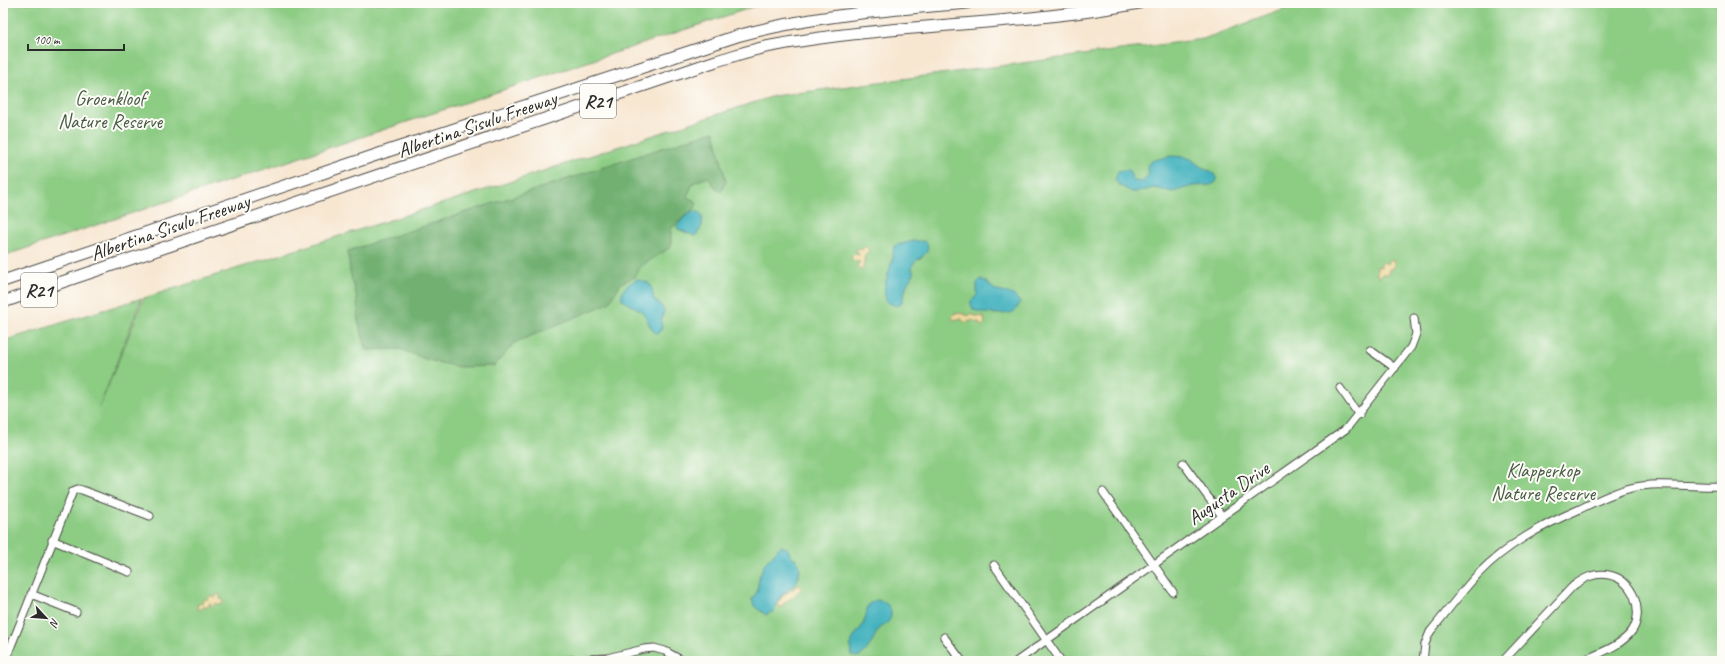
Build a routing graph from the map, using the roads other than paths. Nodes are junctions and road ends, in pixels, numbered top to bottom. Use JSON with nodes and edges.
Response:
{"nodes":[{"id":1,"x":967,"y":3,"type":"edge"},
{"id":2,"x":1140,"y":3,"type":"edge"},
{"id":3,"x":3,"y":280,"type":"edge"},
{"id":4,"x":3,"y":302,"type":"edge"},
{"id":5,"x":1414,"y":318,"type":"dead end"},
{"id":6,"x":1370,"y":350,"type":"dead end"},
{"id":7,"x":1395,"y":368,"type":"junction"},
{"id":8,"x":1340,"y":388,"type":"dead end"},
{"id":9,"x":1359,"y":415,"type":"junction"},
{"id":10,"x":1183,"y":463,"type":"dead end"},
{"id":11,"x":1722,"y":486,"type":"edge"},
{"id":12,"x":1103,"y":492,"type":"dead end"},
{"id":13,"x":150,"y":516,"type":"dead end"},
{"id":14,"x":1222,"y":516,"type":"junction"},
{"id":15,"x":52,"y":540,"type":"junction"},
{"id":16,"x":1154,"y":564,"type":"junction"},
{"id":17,"x":994,"y":565,"type":"dead end"},
{"id":18,"x":129,"y":572,"type":"dead end"},
{"id":19,"x":1173,"y":592,"type":"dead end"},
{"id":20,"x":31,"y":594,"type":"junction"},
{"id":21,"x":76,"y":612,"type":"dead end"},
{"id":22,"x":944,"y":637,"type":"dead end"},
{"id":23,"x":1047,"y":639,"type":"junction"},
{"id":24,"x":5,"y":661,"type":"edge"},
{"id":25,"x":556,"y":661,"type":"edge"},
{"id":26,"x":682,"y":661,"type":"edge"},
{"id":27,"x":962,"y":661,"type":"edge"},
{"id":28,"x":1017,"y":661,"type":"edge"},
{"id":29,"x":1061,"y":661,"type":"edge"},
{"id":30,"x":1423,"y":661,"type":"edge"},
{"id":31,"x":1503,"y":661,"type":"edge"},
{"id":32,"x":1583,"y":661,"type":"edge"}],
"edges":[{"from":1,"to":3,"type":"highway","name":"Albertina Sisulu Freeway","number":"R21"},
{"from":2,"to":4,"type":"highway","name":"Albertina Sisulu Freeway","number":"R21"},
{"from":5,"to":7,"type":"street","name":"Augusta Drive"},
{"from":6,"to":7,"type":"street"},
{"from":7,"to":9,"type":"street","name":"Augusta Drive"},
{"from":8,"to":9,"type":"street"},
{"from":9,"to":14,"type":"street","name":"Augusta Drive"},
{"from":10,"to":14,"type":"street"},
{"from":11,"to":30,"type":"street"},
{"from":12,"to":16,"type":"street"},
{"from":13,"to":15,"type":"street"},
{"from":14,"to":16,"type":"street","name":"Augusta Drive"},
{"from":15,"to":18,"type":"street"},
{"from":15,"to":20,"type":"street"},
{"from":16,"to":19,"type":"street"},
{"from":16,"to":23,"type":"street","name":"Augusta Drive"},
{"from":17,"to":23,"type":"street"},
{"from":20,"to":21,"type":"street"},
{"from":20,"to":24,"type":"street"},
{"from":22,"to":27,"type":"street"},
{"from":23,"to":28,"type":"street","name":"Augusta Drive"},
{"from":23,"to":29,"type":"street"},
{"from":25,"to":26,"type":"street"},
{"from":31,"to":32,"type":"street"}]}
